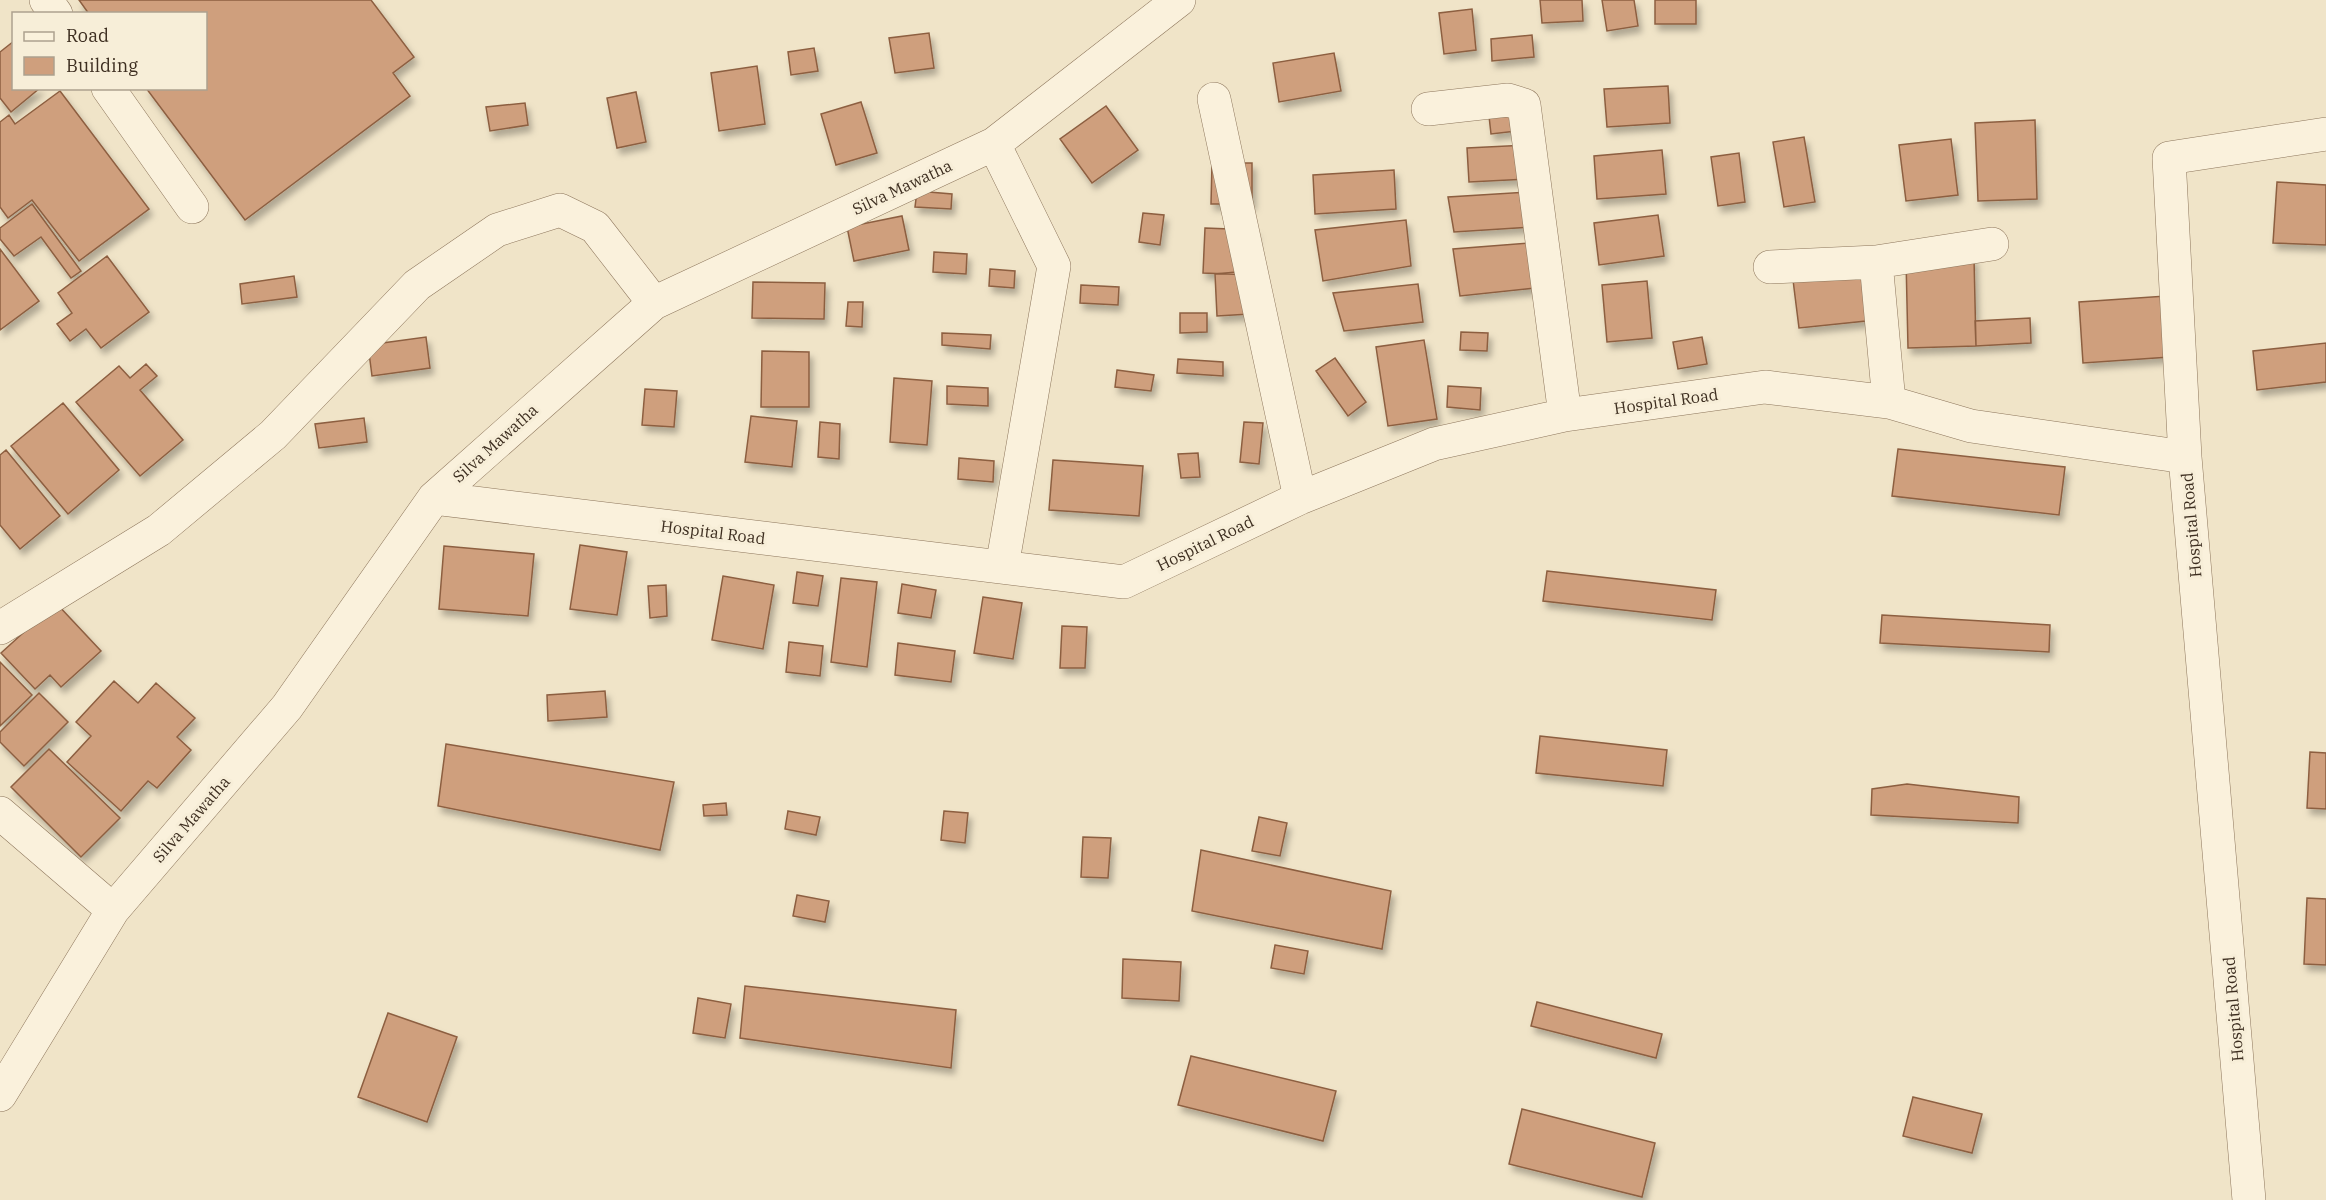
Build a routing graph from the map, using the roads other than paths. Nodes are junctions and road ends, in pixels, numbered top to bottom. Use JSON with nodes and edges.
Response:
{"nodes":[{"id":1,"x":1179,"y":0,"type":"edge"},
{"id":2,"x":109,"y":90,"type":"edge"},
{"id":3,"x":1214,"y":99,"type":"dead end"},
{"id":4,"x":1428,"y":109,"type":"dead end"},
{"id":5,"x":2326,"y":134,"type":"edge"},
{"id":6,"x":994,"y":144,"type":"junction"},
{"id":7,"x":192,"y":207,"type":"dead end"},
{"id":8,"x":1992,"y":244,"type":"dead end"},
{"id":9,"x":1876,"y":262,"type":"junction"},
{"id":10,"x":1770,"y":267,"type":"dead end"},
{"id":11,"x":654,"y":303,"type":"junction"},
{"id":12,"x":1889,"y":402,"type":"junction"},
{"id":13,"x":1565,"y":415,"type":"junction"},
{"id":14,"x":2185,"y":457,"type":"junction"},
{"id":15,"x":434,"y":498,"type":"junction"},
{"id":16,"x":1300,"y":498,"type":"junction"},
{"id":17,"x":1002,"y":567,"type":"junction"},
{"id":18,"x":0,"y":628,"type":"edge"},
{"id":19,"x":0,"y":813,"type":"edge"},
{"id":20,"x":113,"y":910,"type":"junction"},
{"id":21,"x":0,"y":1095,"type":"edge"},
{"id":22,"x":2249,"y":1200,"type":"edge"}],
"edges":[{"from":1,"to":6,"type":"street","name":"Silva Mawatha"},
{"from":2,"to":7,"type":"street"},
{"from":3,"to":16,"type":"street"},
{"from":4,"to":13,"type":"street"},
{"from":5,"to":14,"type":"street"},
{"from":6,"to":11,"type":"street","name":"Silva Mawatha"},
{"from":6,"to":17,"type":"street"},
{"from":8,"to":9,"type":"street"},
{"from":9,"to":10,"type":"street"},
{"from":9,"to":12,"type":"street"},
{"from":11,"to":15,"type":"street","name":"Silva Mawatha"},
{"from":11,"to":18,"type":"street"},
{"from":12,"to":13,"type":"street","name":"Hospital Road"},
{"from":12,"to":14,"type":"street","name":"Hospital Road"},
{"from":13,"to":16,"type":"street","name":"Hospital Road"},
{"from":14,"to":22,"type":"street","name":"Hospital Road"},
{"from":15,"to":17,"type":"street","name":"Hospital Road"},
{"from":15,"to":20,"type":"street","name":"Silva Mawatha"},
{"from":16,"to":17,"type":"street","name":"Hospital Road"},
{"from":19,"to":20,"type":"street"},
{"from":20,"to":21,"type":"street","name":"Silva Mawatha"}]}
